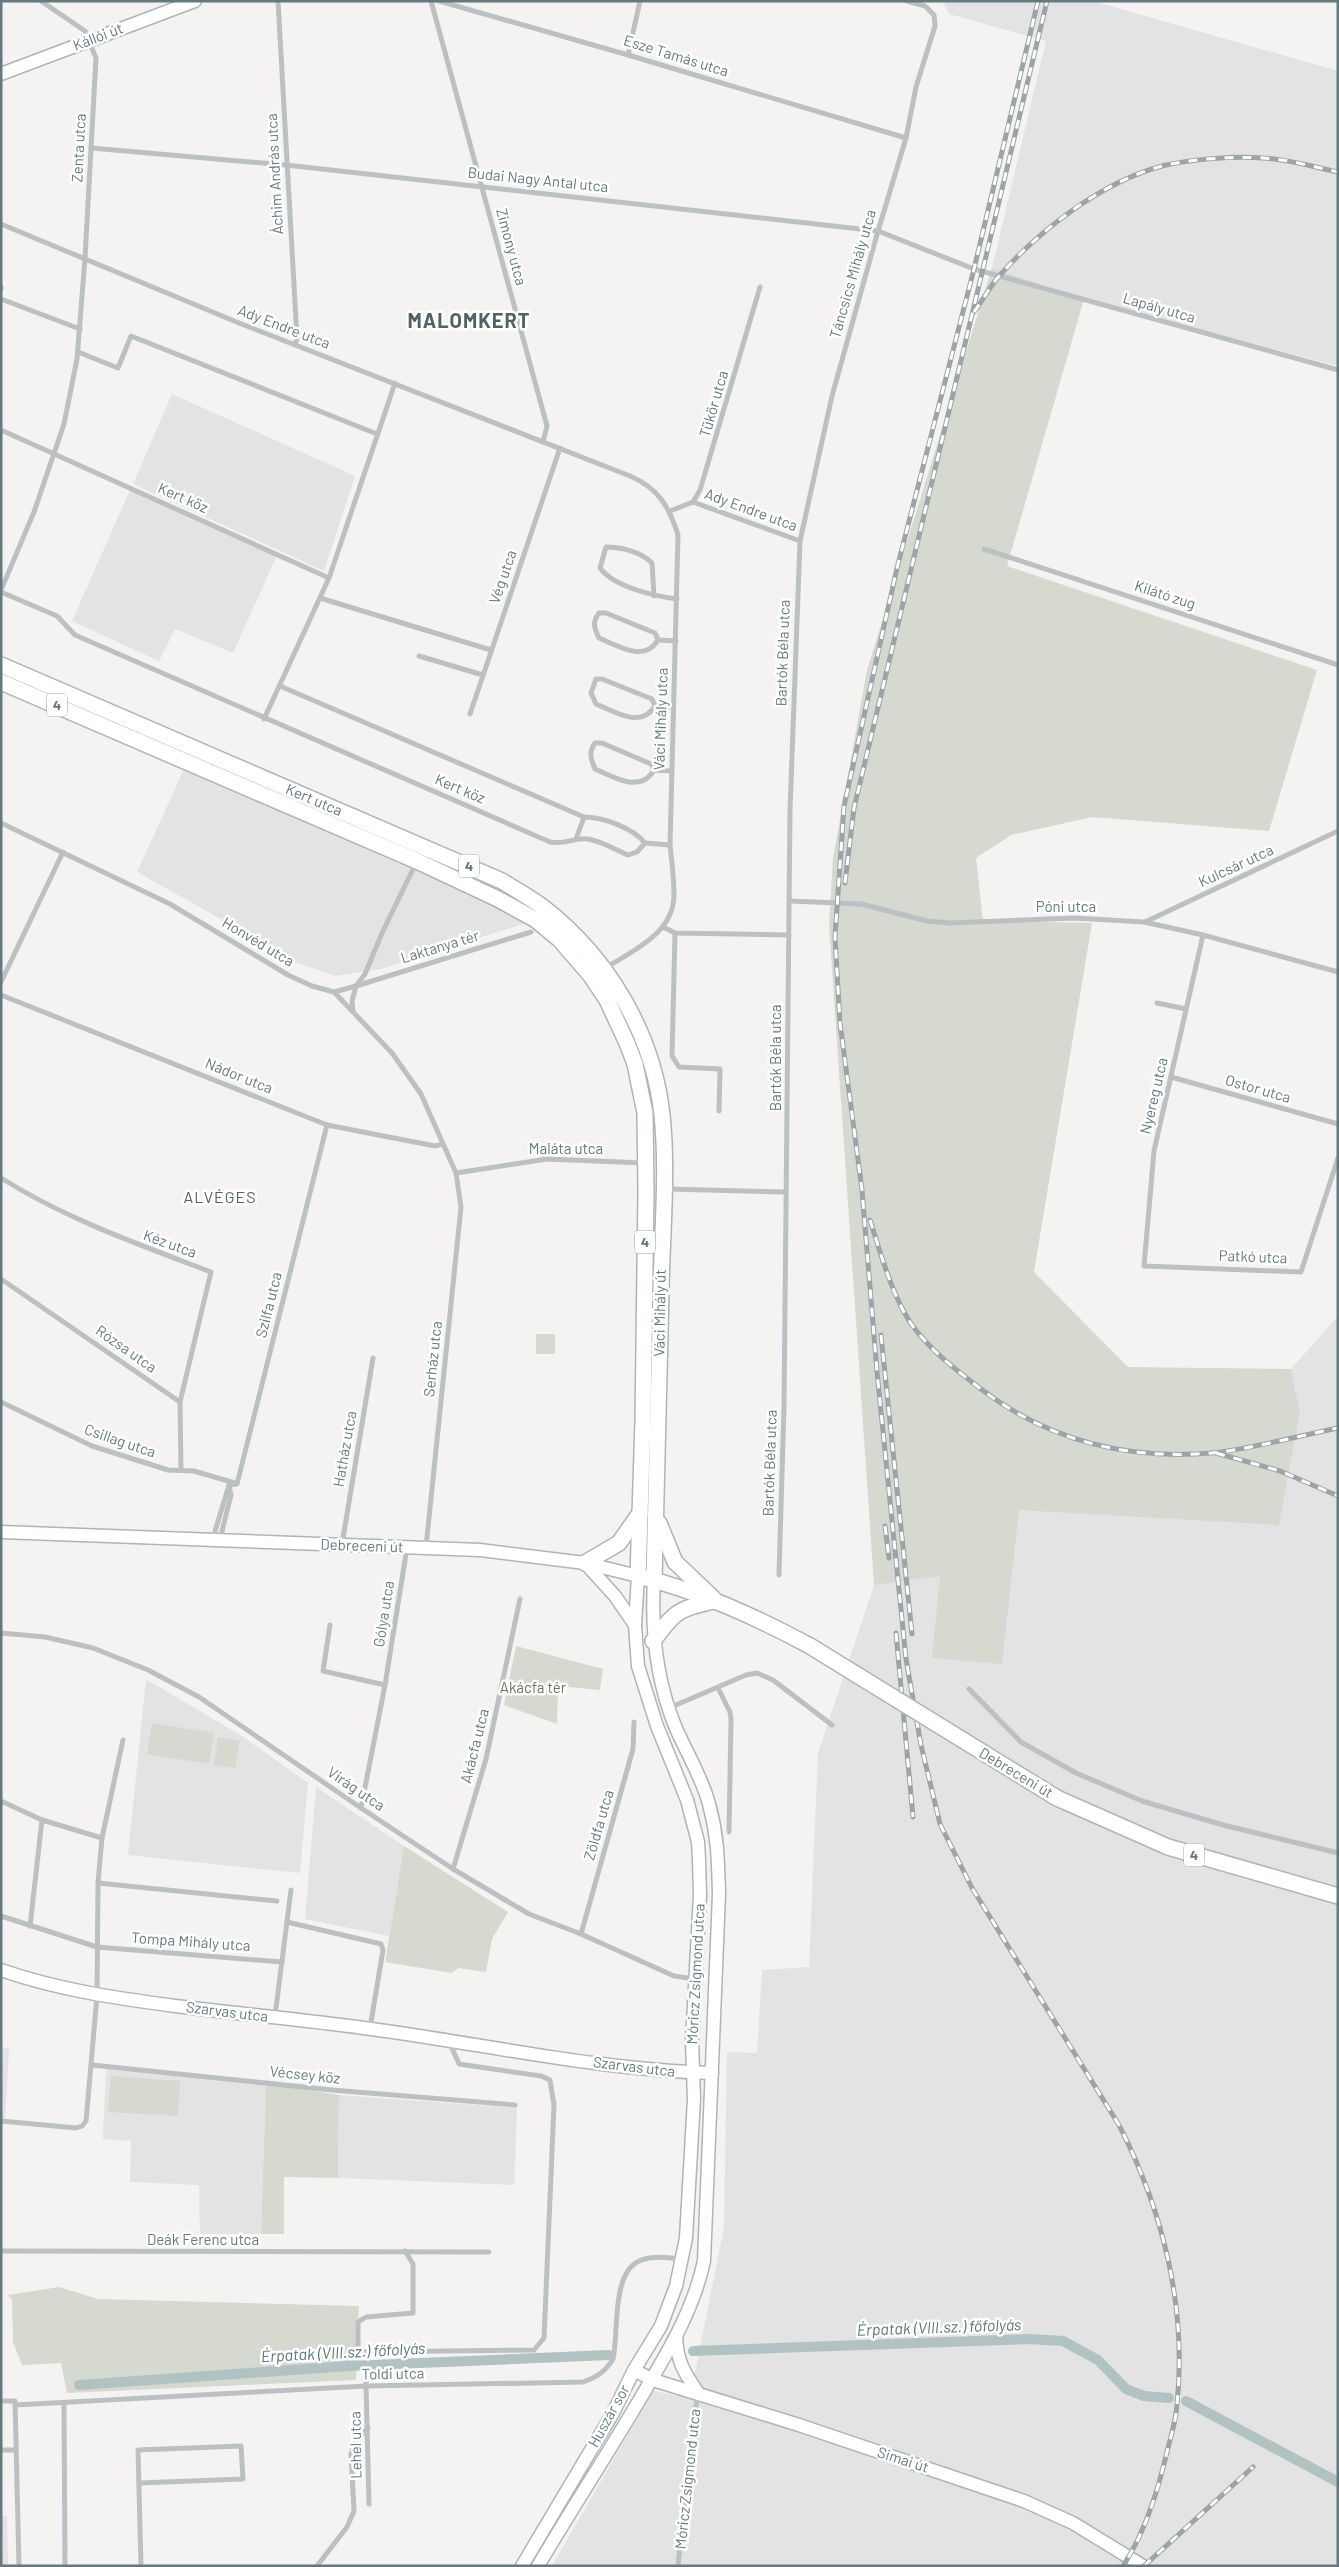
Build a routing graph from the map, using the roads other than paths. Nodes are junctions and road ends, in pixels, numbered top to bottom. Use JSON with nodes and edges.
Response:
{"nodes":[{"id":1,"x":41,"y":1,"type":"edge"},
{"id":2,"x":195,"y":1,"type":"edge"},
{"id":3,"x":278,"y":1,"type":"edge"},
{"id":4,"x":431,"y":1,"type":"edge"},
{"id":5,"x":439,"y":1,"type":"edge"},
{"id":6,"x":640,"y":1,"type":"edge"},
{"id":7,"x":906,"y":1,"type":"edge"},
{"id":8,"x":91,"y":40,"type":"junction"},
{"id":9,"x":628,"y":55,"type":"junction"},
{"id":10,"x":1,"y":74,"type":"edge"},
{"id":11,"x":906,"y":138,"type":"junction"},
{"id":12,"x":91,"y":148,"type":"junction"},
{"id":13,"x":286,"y":165,"type":"junction"},
{"id":14,"x":481,"y":185,"type":"junction"},
{"id":15,"x":1,"y":224,"type":"edge"},
{"id":16,"x":878,"y":231,"type":"junction"},
{"id":17,"x":86,"y":258,"type":"junction"},
{"id":18,"x":974,"y":269,"type":"joint"},
{"id":19,"x":760,"y":287,"type":"dead end"},
{"id":20,"x":1,"y":299,"type":"edge"},
{"id":21,"x":80,"y":329,"type":"junction"},
{"id":22,"x":295,"y":345,"type":"junction"},
{"id":23,"x":78,"y":352,"type":"junction"},
{"id":24,"x":1338,"y":370,"type":"edge"},
{"id":25,"x":394,"y":383,"type":"junction"},
{"id":26,"x":1,"y":430,"type":"edge"},
{"id":27,"x":378,"y":434,"type":"junction"},
{"id":28,"x":543,"y":442,"type":"junction"},
{"id":29,"x":560,"y":448,"type":"junction"},
{"id":30,"x":54,"y":453,"type":"junction"},
{"id":31,"x":693,"y":502,"type":"junction"},
{"id":32,"x":670,"y":511,"type":"junction"},
{"id":33,"x":800,"y":541,"type":"junction"},
{"id":34,"x":984,"y":549,"type":"dead end"},
{"id":35,"x":329,"y":578,"type":"junction"},
{"id":36,"x":1,"y":591,"type":"edge"},
{"id":37,"x":654,"y":596,"type":"junction"},
{"id":38,"x":320,"y":598,"type":"junction"},
{"id":39,"x":677,"y":599,"type":"junction"},
{"id":40,"x":658,"y":640,"type":"junction"},
{"id":41,"x":676,"y":641,"type":"junction"},
{"id":42,"x":491,"y":650,"type":"junction"},
{"id":43,"x":419,"y":656,"type":"dead end"},
{"id":44,"x":1,"y":664,"type":"edge"},
{"id":45,"x":1338,"y":665,"type":"edge"},
{"id":46,"x":483,"y":676,"type":"junction"},
{"id":47,"x":1,"y":682,"type":"edge"},
{"id":48,"x":280,"y":686,"type":"junction"},
{"id":49,"x":654,"y":706,"type":"junction"},
{"id":50,"x":673,"y":707,"type":"junction"},
{"id":51,"x":470,"y":714,"type":"dead end"},
{"id":52,"x":264,"y":719,"type":"junction"},
{"id":53,"x":654,"y":770,"type":"junction"},
{"id":54,"x":672,"y":771,"type":"junction"},
{"id":55,"x":584,"y":817,"type":"junction"},
{"id":56,"x":1,"y":823,"type":"edge"},
{"id":57,"x":1338,"y":831,"type":"edge"},
{"id":58,"x":576,"y":839,"type":"junction"},
{"id":59,"x":645,"y":843,"type":"junction"},
{"id":60,"x":670,"y":845,"type":"junction"},
{"id":61,"x":424,"y":846,"type":"junction"},
{"id":62,"x":63,"y":852,"type":"junction"},
{"id":63,"x":417,"y":861,"type":"junction"},
{"id":64,"x":790,"y":901,"type":"junction"},
{"id":65,"x":1144,"y":922,"type":"junction"},
{"id":66,"x":663,"y":927,"type":"junction"},
{"id":67,"x":531,"y":932,"type":"dead end"},
{"id":68,"x":675,"y":932,"type":"junction"},
{"id":69,"x":789,"y":935,"type":"junction"},
{"id":70,"x":1203,"y":935,"type":"junction"},
{"id":71,"x":598,"y":972,"type":"junction"},
{"id":72,"x":1338,"y":972,"type":"edge"},
{"id":73,"x":1,"y":982,"type":"edge"},
{"id":74,"x":356,"y":986,"type":"junction"},
{"id":75,"x":334,"y":992,"type":"junction"},
{"id":76,"x":1,"y":996,"type":"edge"},
{"id":77,"x":1157,"y":1003,"type":"dead end"},
{"id":78,"x":1186,"y":1009,"type":"junction"},
{"id":79,"x":353,"y":1011,"type":"junction"},
{"id":80,"x":1171,"y":1077,"type":"junction"},
{"id":81,"x":719,"y":1111,"type":"dead end"},
{"id":82,"x":1338,"y":1124,"type":"edge"},
{"id":83,"x":327,"y":1125,"type":"junction"},
{"id":84,"x":443,"y":1144,"type":"junction"},
{"id":85,"x":1338,"y":1158,"type":"edge"},
{"id":86,"x":646,"y":1163,"type":"junction"},
{"id":87,"x":456,"y":1173,"type":"junction"},
{"id":88,"x":1,"y":1178,"type":"edge"},
{"id":89,"x":663,"y":1188,"type":"junction"},
{"id":90,"x":786,"y":1192,"type":"junction"},
{"id":91,"x":1144,"y":1266,"type":"joint"},
{"id":92,"x":1,"y":1279,"type":"edge"},
{"id":93,"x":373,"y":1358,"type":"dead end"},
{"id":94,"x":1,"y":1402,"type":"edge"},
{"id":95,"x":180,"y":1402,"type":"junction"},
{"id":96,"x":181,"y":1470,"type":"junction"},
{"id":97,"x":237,"y":1484,"type":"junction"},
{"id":98,"x":649,"y":1512,"type":"junction"},
{"id":99,"x":1,"y":1532,"type":"edge"},
{"id":100,"x":216,"y":1539,"type":"junction"},
{"id":101,"x":342,"y":1546,"type":"junction"},
{"id":102,"x":407,"y":1547,"type":"junction"},
{"id":103,"x":426,"y":1547,"type":"junction"},
{"id":104,"x":585,"y":1563,"type":"junction"},
{"id":105,"x":778,"y":1575,"type":"dead end"},
{"id":106,"x":638,"y":1576,"type":"junction"},
{"id":107,"x":654,"y":1580,"type":"junction"},
{"id":108,"x":520,"y":1599,"type":"dead end"},
{"id":109,"x":716,"y":1601,"type":"junction"},
{"id":110,"x":330,"y":1625,"type":"dead end"},
{"id":111,"x":635,"y":1625,"type":"junction"},
{"id":112,"x":1,"y":1633,"type":"edge"},
{"id":113,"x":653,"y":1641,"type":"junction"},
{"id":114,"x":384,"y":1685,"type":"junction"},
{"id":115,"x":718,"y":1688,"type":"junction"},
{"id":116,"x":969,"y":1689,"type":"dead end"},
{"id":117,"x":669,"y":1708,"type":"junction"},
{"id":118,"x":634,"y":1722,"type":"dead end"},
{"id":119,"x":832,"y":1725,"type":"dead end"},
{"id":120,"x":123,"y":1740,"type":"dead end"},
{"id":121,"x":1,"y":1801,"type":"edge"},
{"id":122,"x":361,"y":1808,"type":"junction"},
{"id":123,"x":42,"y":1820,"type":"junction"},
{"id":124,"x":729,"y":1832,"type":"dead end"},
{"id":125,"x":102,"y":1838,"type":"junction"},
{"id":126,"x":1338,"y":1853,"type":"edge"},
{"id":127,"x":453,"y":1868,"type":"junction"},
{"id":128,"x":98,"y":1883,"type":"junction"},
{"id":129,"x":291,"y":1890,"type":"dead end"},
{"id":130,"x":1338,"y":1896,"type":"edge"},
{"id":131,"x":277,"y":1901,"type":"dead end"},
{"id":132,"x":1,"y":1916,"type":"edge"},
{"id":133,"x":287,"y":1922,"type":"junction"},
{"id":134,"x":30,"y":1926,"type":"junction"},
{"id":135,"x":581,"y":1934,"type":"junction"},
{"id":136,"x":97,"y":1947,"type":"junction"},
{"id":137,"x":282,"y":1962,"type":"junction"},
{"id":138,"x":1,"y":1970,"type":"edge"},
{"id":139,"x":695,"y":1979,"type":"junction"},
{"id":140,"x":97,"y":1996,"type":"junction"},
{"id":141,"x":275,"y":2018,"type":"junction"},
{"id":142,"x":370,"y":2029,"type":"junction"},
{"id":143,"x":456,"y":2040,"type":"junction"},
{"id":144,"x":92,"y":2065,"type":"junction"},
{"id":145,"x":693,"y":2073,"type":"junction"},
{"id":146,"x":712,"y":2073,"type":"junction"},
{"id":147,"x":515,"y":2105,"type":"dead end"},
{"id":148,"x":1,"y":2121,"type":"edge"},
{"id":149,"x":1,"y":2251,"type":"edge"},
{"id":150,"x":405,"y":2251,"type":"junction"},
{"id":151,"x":489,"y":2252,"type":"dead end"},
{"id":152,"x":683,"y":2259,"type":"junction"},
{"id":153,"x":676,"y":2336,"type":"junction"},
{"id":154,"x":368,"y":2355,"type":"junction"},
{"id":155,"x":634,"y":2370,"type":"junction"},
{"id":156,"x":653,"y":2380,"type":"junction"},
{"id":157,"x":366,"y":2386,"type":"junction"},
{"id":158,"x":698,"y":2393,"type":"junction"},
{"id":159,"x":1,"y":2401,"type":"edge"},
{"id":160,"x":14,"y":2403,"type":"junction"},
{"id":161,"x":64,"y":2403,"type":"junction"},
{"id":162,"x":368,"y":2428,"type":"junction"},
{"id":163,"x":1,"y":2450,"type":"edge"},
{"id":164,"x":14,"y":2450,"type":"junction"},
{"id":165,"x":139,"y":2483,"type":"junction"},
{"id":166,"x":369,"y":2504,"type":"dead end"},
{"id":167,"x":19,"y":2566,"type":"edge"},
{"id":168,"x":65,"y":2566,"type":"edge"},
{"id":169,"x":141,"y":2566,"type":"edge"},
{"id":170,"x":317,"y":2566,"type":"edge"},
{"id":171,"x":522,"y":2566,"type":"edge"},
{"id":172,"x":538,"y":2566,"type":"edge"},
{"id":173,"x":678,"y":2566,"type":"edge"},
{"id":174,"x":1143,"y":2566,"type":"edge"}],
"edges":[{"from":1,"to":8,"type":"street"},
{"from":2,"to":8,"type":"main road","name":"Kállói út"},
{"from":3,"to":13,"type":"street","name":"Áchim András utca"},
{"from":4,"to":14,"type":"street","name":"Zimony utca"},
{"from":5,"to":9,"type":"street","name":"Esze Tamás utca"},
{"from":6,"to":9,"type":"street"},
{"from":7,"to":11,"type":"street","name":"Táncsics Mihály utca"},
{"from":8,"to":10,"type":"main road","name":"Kállói út"},
{"from":8,"to":12,"type":"street","name":"Zenta utca"},
{"from":9,"to":11,"type":"street","name":"Esze Tamás utca"},
{"from":11,"to":16,"type":"street","name":"Táncsics Mihály utca"},
{"from":12,"to":13,"type":"street","name":"Budai Nagy Antal utca"},
{"from":12,"to":17,"type":"street","name":"Zenta utca"},
{"from":13,"to":14,"type":"street","name":"Budai Nagy Antal utca"},
{"from":13,"to":22,"type":"street","name":"Áchim András utca"},
{"from":14,"to":16,"type":"street","name":"Budai Nagy Antal utca"},
{"from":14,"to":28,"type":"street","name":"Zimony utca"},
{"from":15,"to":17,"type":"street","name":"Ady Endre utca"},
{"from":16,"to":18,"type":"street","name":"Budai Nagy Antal utca"},
{"from":16,"to":33,"type":"street","name":"Táncsics Mihály utca"},
{"from":17,"to":21,"type":"street","name":"Zenta utca"},
{"from":17,"to":22,"type":"street","name":"Ady Endre utca"},
{"from":18,"to":24,"type":"street","name":"Lapály utca"},
{"from":19,"to":31,"type":"street","name":"Tükör utca"},
{"from":20,"to":21,"type":"street"},
{"from":21,"to":23,"type":"street","name":"Zenta utca"},
{"from":22,"to":25,"type":"street","name":"Ady Endre utca"},
{"from":23,"to":27,"type":"street"},
{"from":23,"to":30,"type":"street","name":"Zenta utca"},
{"from":25,"to":27,"type":"street"},
{"from":25,"to":28,"type":"street","name":"Ady Endre utca"},
{"from":26,"to":30,"type":"street","name":"Kert köz"},
{"from":27,"to":35,"type":"street"},
{"from":28,"to":29,"type":"street","name":"Ady Endre utca"},
{"from":29,"to":32,"type":"street","name":"Ady Endre utca"},
{"from":29,"to":42,"type":"street","name":"Vég utca"},
{"from":30,"to":35,"type":"street","name":"Kert köz"},
{"from":30,"to":36,"type":"street","name":"Zenta utca"},
{"from":31,"to":32,"type":"street"},
{"from":31,"to":33,"type":"street","name":"Ady Endre utca"},
{"from":32,"to":39,"type":"street","name":"Váci Mihály utca"},
{"from":33,"to":64,"type":"street","name":"Bartók Béla utca"},
{"from":34,"to":45,"type":"street","name":"Kilátó zug"},
{"from":35,"to":38,"type":"street"},
{"from":36,"to":52,"type":"street","name":"Kert köz"},
{"from":37,"to":37,"type":"street"},
{"from":37,"to":39,"type":"street"},
{"from":38,"to":42,"type":"street"},
{"from":38,"to":48,"type":"street"},
{"from":39,"to":41,"type":"street","name":"Váci Mihály utca"},
{"from":40,"to":40,"type":"street"},
{"from":40,"to":41,"type":"street"},
{"from":41,"to":50,"type":"street","name":"Váci Mihály utca"},
{"from":42,"to":46,"type":"street","name":"Vég utca"},
{"from":43,"to":46,"type":"street"},
{"from":44,"to":61,"type":"main road","name":"Kert utca","number":"4"},
{"from":46,"to":51,"type":"street","name":"Vég utca"},
{"from":47,"to":63,"type":"main road","name":"Kert utca","number":"4"},
{"from":48,"to":52,"type":"street"},
{"from":48,"to":55,"type":"street","name":"Kert köz"},
{"from":49,"to":49,"type":"street"},
{"from":49,"to":50,"type":"street"},
{"from":50,"to":54,"type":"street","name":"Váci Mihály utca"},
{"from":52,"to":58,"type":"street","name":"Kert köz"},
{"from":53,"to":53,"type":"street"},
{"from":53,"to":54,"type":"street"},
{"from":54,"to":60,"type":"street","name":"Váci Mihály utca"},
{"from":55,"to":58,"type":"street"},
{"from":55,"to":59,"type":"street","name":"Kert köz"},
{"from":56,"to":62,"type":"street","name":"Honvéd utca"},
{"from":57,"to":65,"type":"street","name":"Kulcsár utca"},
{"from":58,"to":59,"type":"street","name":"Kert köz"},
{"from":59,"to":60,"type":"street","name":"Kert köz"},
{"from":60,"to":66,"type":"street","name":"Váci Mihály utca"},
{"from":61,"to":63,"type":"street","name":"Laktanya tér"},
{"from":61,"to":71,"type":"main road","name":"Kert utca","number":"4"},
{"from":62,"to":73,"type":"street"},
{"from":62,"to":75,"type":"street","name":"Honvéd utca"},
{"from":63,"to":71,"type":"main road","name":"Kert utca","number":"4"},
{"from":63,"to":74,"type":"street","name":"Laktanya tér"},
{"from":64,"to":65,"type":"street","name":"Póni utca"},
{"from":64,"to":69,"type":"street","name":"Bartók Béla utca"},
{"from":65,"to":70,"type":"street","name":"Póni utca"},
{"from":66,"to":68,"type":"street"},
{"from":66,"to":71,"type":"street","name":"Váci Mihály utca"},
{"from":67,"to":74,"type":"street","name":"Laktanya tér"},
{"from":68,"to":69,"type":"street"},
{"from":68,"to":81,"type":"street"},
{"from":69,"to":90,"type":"street","name":"Bartók Béla utca"},
{"from":70,"to":72,"type":"street","name":"Póni utca"},
{"from":70,"to":78,"type":"street","name":"Nyereg utca"},
{"from":71,"to":86,"type":"main road","name":"Váci Mihály út","number":"4"},
{"from":71,"to":89,"type":"main road","name":"Váci Mihály út","number":"4"},
{"from":74,"to":75,"type":"street","name":"Laktanya tér"},
{"from":74,"to":79,"type":"street"},
{"from":75,"to":79,"type":"street","name":"Honvéd utca"},
{"from":76,"to":83,"type":"street","name":"Nádor utca"},
{"from":77,"to":78,"type":"street"},
{"from":78,"to":80,"type":"street","name":"Nyereg utca"},
{"from":79,"to":84,"type":"street","name":"Honvéd utca"},
{"from":80,"to":82,"type":"street","name":"Ostor utca"},
{"from":80,"to":91,"type":"street","name":"Nyereg utca"},
{"from":83,"to":84,"type":"street","name":"Nádor utca"},
{"from":83,"to":97,"type":"street","name":"Szilfa utca"},
{"from":84,"to":87,"type":"street"},
{"from":85,"to":91,"type":"street","name":"Patkó utca"},
{"from":86,"to":87,"type":"street","name":"Maláta utca"},
{"from":86,"to":98,"type":"main road","name":"Váci Mihály út","number":"4"},
{"from":87,"to":103,"type":"street","name":"Serház utca"},
{"from":88,"to":95,"type":"street","name":"Kéz utca"},
{"from":89,"to":90,"type":"street"},
{"from":89,"to":98,"type":"main road","name":"Váci Mihály út","number":"4"},
{"from":90,"to":105,"type":"street","name":"Bartók Béla utca"},
{"from":92,"to":95,"type":"street","name":"Rózsa utca"},
{"from":93,"to":101,"type":"street","name":"Hatház utca"},
{"from":94,"to":96,"type":"street","name":"Csillag utca"},
{"from":95,"to":96,"type":"street"},
{"from":96,"to":97,"type":"street","name":"Csillag utca"},
{"from":97,"to":100,"type":"street"},
{"from":98,"to":104,"type":"main road"},
{"from":98,"to":106,"type":"main road","name":"Váci Mihály út","number":"4"},
{"from":98,"to":107,"type":"main road","name":"Váci Mihály út","number":"4"},
{"from":98,"to":109,"type":"main road","name":"Debreceni út","number":"4"},
{"from":99,"to":100,"type":"main road","name":"Debreceni út"},
{"from":100,"to":101,"type":"main road","name":"Debreceni út"},
{"from":101,"to":102,"type":"main road","name":"Debreceni út"},
{"from":102,"to":103,"type":"main road","name":"Debreceni út"},
{"from":102,"to":114,"type":"street","name":"Gólya utca"},
{"from":103,"to":104,"type":"main road","name":"Debreceni út"},
{"from":104,"to":106,"type":"main road","name":"Debreceni út"},
{"from":104,"to":111,"type":"main road"},
{"from":106,"to":107,"type":"main road","name":"Debreceni út","number":"4"},
{"from":106,"to":111,"type":"main road","name":"Móricz Zsigmond utca"},
{"from":107,"to":109,"type":"main road","name":"Debreceni út","number":"4"},
{"from":107,"to":113,"type":"main road","name":"Móricz Zsigmond utca"},
{"from":108,"to":127,"type":"street","name":"Akácfa utca"},
{"from":109,"to":113,"type":"main road"},
{"from":109,"to":130,"type":"main road","name":"Debreceni út","number":"4","bridge":true},
{"from":110,"to":114,"type":"street"},
{"from":111,"to":139,"type":"main road","name":"Móricz Zsigmond utca"},
{"from":112,"to":122,"type":"street","name":"Virág utca"},
{"from":113,"to":117,"type":"main road","name":"Móricz Zsigmond utca"},
{"from":114,"to":122,"type":"street","name":"Gólya utca"},
{"from":115,"to":117,"type":"street"},
{"from":115,"to":119,"type":"street"},
{"from":115,"to":124,"type":"street"},
{"from":116,"to":126,"type":"street"},
{"from":117,"to":146,"type":"main road","name":"Móricz Zsigmond utca"},
{"from":118,"to":135,"type":"street","name":"Zöldfa utca"},
{"from":120,"to":125,"type":"street"},
{"from":121,"to":123,"type":"street"},
{"from":122,"to":127,"type":"street","name":"Virág utca"},
{"from":123,"to":125,"type":"street"},
{"from":123,"to":134,"type":"street"},
{"from":125,"to":128,"type":"street"},
{"from":127,"to":135,"type":"street","name":"Virág utca"},
{"from":128,"to":131,"type":"street"},
{"from":128,"to":136,"type":"street"},
{"from":129,"to":133,"type":"street"},
{"from":132,"to":134,"type":"street","name":"Tompa Mihály utca"},
{"from":133,"to":137,"type":"street"},
{"from":133,"to":142,"type":"street"},
{"from":134,"to":136,"type":"street","name":"Tompa Mihály utca"},
{"from":135,"to":139,"type":"street","name":"Virág utca"},
{"from":136,"to":137,"type":"street","name":"Tompa Mihály utca"},
{"from":136,"to":140,"type":"street"},
{"from":137,"to":141,"type":"street"},
{"from":138,"to":140,"type":"main road","name":"Szarvas utca"},
{"from":139,"to":145,"type":"main road","name":"Móricz Zsigmond utca"},
{"from":140,"to":141,"type":"main road","name":"Szarvas utca"},
{"from":140,"to":144,"type":"street"},
{"from":141,"to":142,"type":"main road","name":"Szarvas utca"},
{"from":142,"to":143,"type":"main road","name":"Szarvas utca"},
{"from":143,"to":145,"type":"main road","name":"Szarvas utca"},
{"from":143,"to":154,"type":"street","name":"Toldi utca"},
{"from":144,"to":147,"type":"street","name":"Vécsey köz"},
{"from":144,"to":148,"type":"street"},
{"from":145,"to":146,"type":"main road","name":"Szarvas utca"},
{"from":145,"to":152,"type":"main road","name":"Móricz Zsigmond utca"},
{"from":146,"to":153,"type":"main road","name":"Móricz Zsigmond utca"},
{"from":149,"to":150,"type":"street","name":"Deák Ferenc utca"},
{"from":150,"to":151,"type":"street","name":"Deák Ferenc utca"},
{"from":150,"to":154,"type":"street","name":"Toldi utca"},
{"from":152,"to":155,"type":"main road","name":"Móricz Zsigmond utca"},
{"from":152,"to":157,"type":"street","name":"Toldi utca"},
{"from":153,"to":156,"type":"main road","name":"Móricz Zsigmond utca"},
{"from":153,"to":158,"type":"main road"},
{"from":154,"to":157,"type":"street","name":"Lehel utca"},
{"from":155,"to":156,"type":"main road","name":"Huszár sor"},
{"from":155,"to":171,"type":"main road","name":"Huszár sor"},
{"from":156,"to":158,"type":"main road","name":"Simai út"},
{"from":156,"to":172,"type":"main road","name":"Huszár sor"},
{"from":157,"to":161,"type":"street","name":"Toldi utca"},
{"from":157,"to":162,"type":"street","name":"Lehel utca"},
{"from":158,"to":173,"type":"street","name":"Móricz Zsigmond utca"},
{"from":158,"to":174,"type":"main road","name":"Simai út"},
{"from":159,"to":160,"type":"street","name":"Toldi utca"},
{"from":160,"to":161,"type":"street","name":"Toldi utca"},
{"from":160,"to":164,"type":"street"},
{"from":161,"to":168,"type":"street"},
{"from":162,"to":166,"type":"street","name":"Lehel utca"},
{"from":162,"to":170,"type":"street"},
{"from":163,"to":164,"type":"street"},
{"from":164,"to":167,"type":"street"},
{"from":165,"to":165,"type":"street"},
{"from":165,"to":169,"type":"street"}]}
